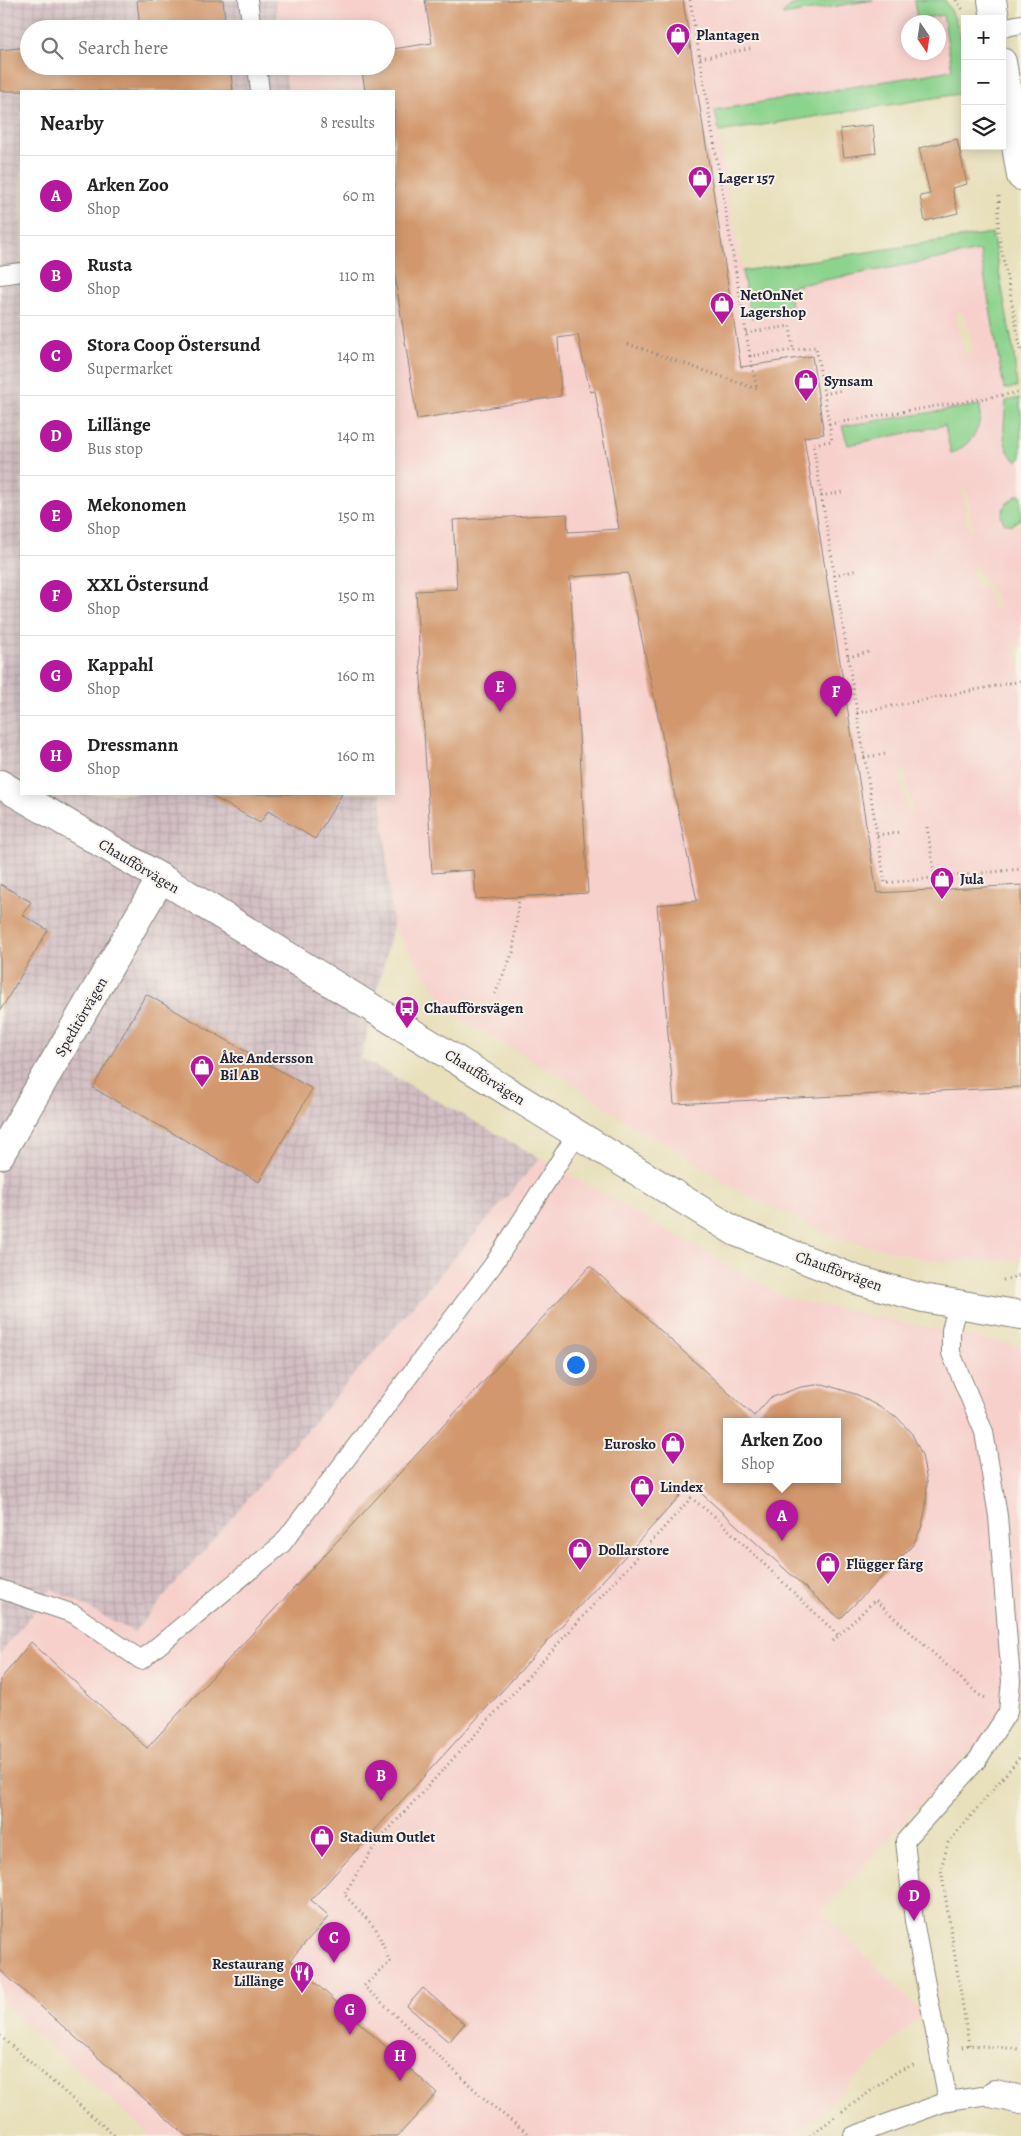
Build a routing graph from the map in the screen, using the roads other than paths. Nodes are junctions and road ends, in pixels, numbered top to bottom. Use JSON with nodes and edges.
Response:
{"nodes":[{"id":1,"x":248,"y":0,"type":"edge"},
{"id":2,"x":992,"y":0,"type":"edge"},
{"id":3,"x":994,"y":15,"type":"edge"},
{"id":4,"x":251,"y":20,"type":"edge"},
{"id":5,"x":1021,"y":24,"type":"edge"},
{"id":6,"x":1006,"y":27,"type":"edge"},
{"id":7,"x":258,"y":75,"type":"edge"},
{"id":8,"x":1006,"y":86,"type":"edge"},
{"id":9,"x":260,"y":90,"type":"edge"},
{"id":10,"x":1021,"y":176,"type":"edge"},
{"id":11,"x":20,"y":272,"type":"edge"},
{"id":12,"x":0,"y":275,"type":"edge"},
{"id":13,"x":0,"y":784,"type":"edge"},
{"id":14,"x":161,"y":878,"type":"junction"},
{"id":15,"x":577,"y":1134,"type":"junction"},
{"id":16,"x":0,"y":1155,"type":"edge"},
{"id":17,"x":1021,"y":1301,"type":"edge"},
{"id":18,"x":958,"y":1304,"type":"junction"},
{"id":19,"x":995,"y":1309,"type":"junction"},
{"id":20,"x":1021,"y":1315,"type":"edge"},
{"id":21,"x":0,"y":1589,"type":"edge"},
{"id":22,"x":1008,"y":2092,"type":"edge"},
{"id":23,"x":1021,"y":2100,"type":"edge"},
{"id":24,"x":948,"y":2101,"type":"junction"},
{"id":25,"x":853,"y":2136,"type":"edge"}],
"edges":[{"from":1,"to":4,"type":"lane"},
{"from":2,"to":3,"type":"street"},
{"from":5,"to":6,"type":"lane"},
{"from":7,"to":9,"type":"lane"},
{"from":8,"to":10,"type":"street"},
{"from":11,"to":12,"type":"lane"},
{"from":13,"to":14,"type":"street","name":"Chaufförvägen"},
{"from":14,"to":15,"type":"street","name":"Chaufförvägen"},
{"from":14,"to":16,"type":"street","name":"Speditörvägen"},
{"from":15,"to":18,"type":"street","name":"Chaufförvägen"},
{"from":15,"to":21,"type":"lane"},
{"from":17,"to":19,"type":"street","name":"Chaufförvägen"},
{"from":18,"to":19,"type":"street","name":"Chaufförvägen"},
{"from":18,"to":24,"type":"lane"},
{"from":19,"to":20,"type":"street","name":"Chaufförvägen"},
{"from":22,"to":23,"type":"street"},
{"from":22,"to":24,"type":"lane"},
{"from":24,"to":25,"type":"lane"}]}
